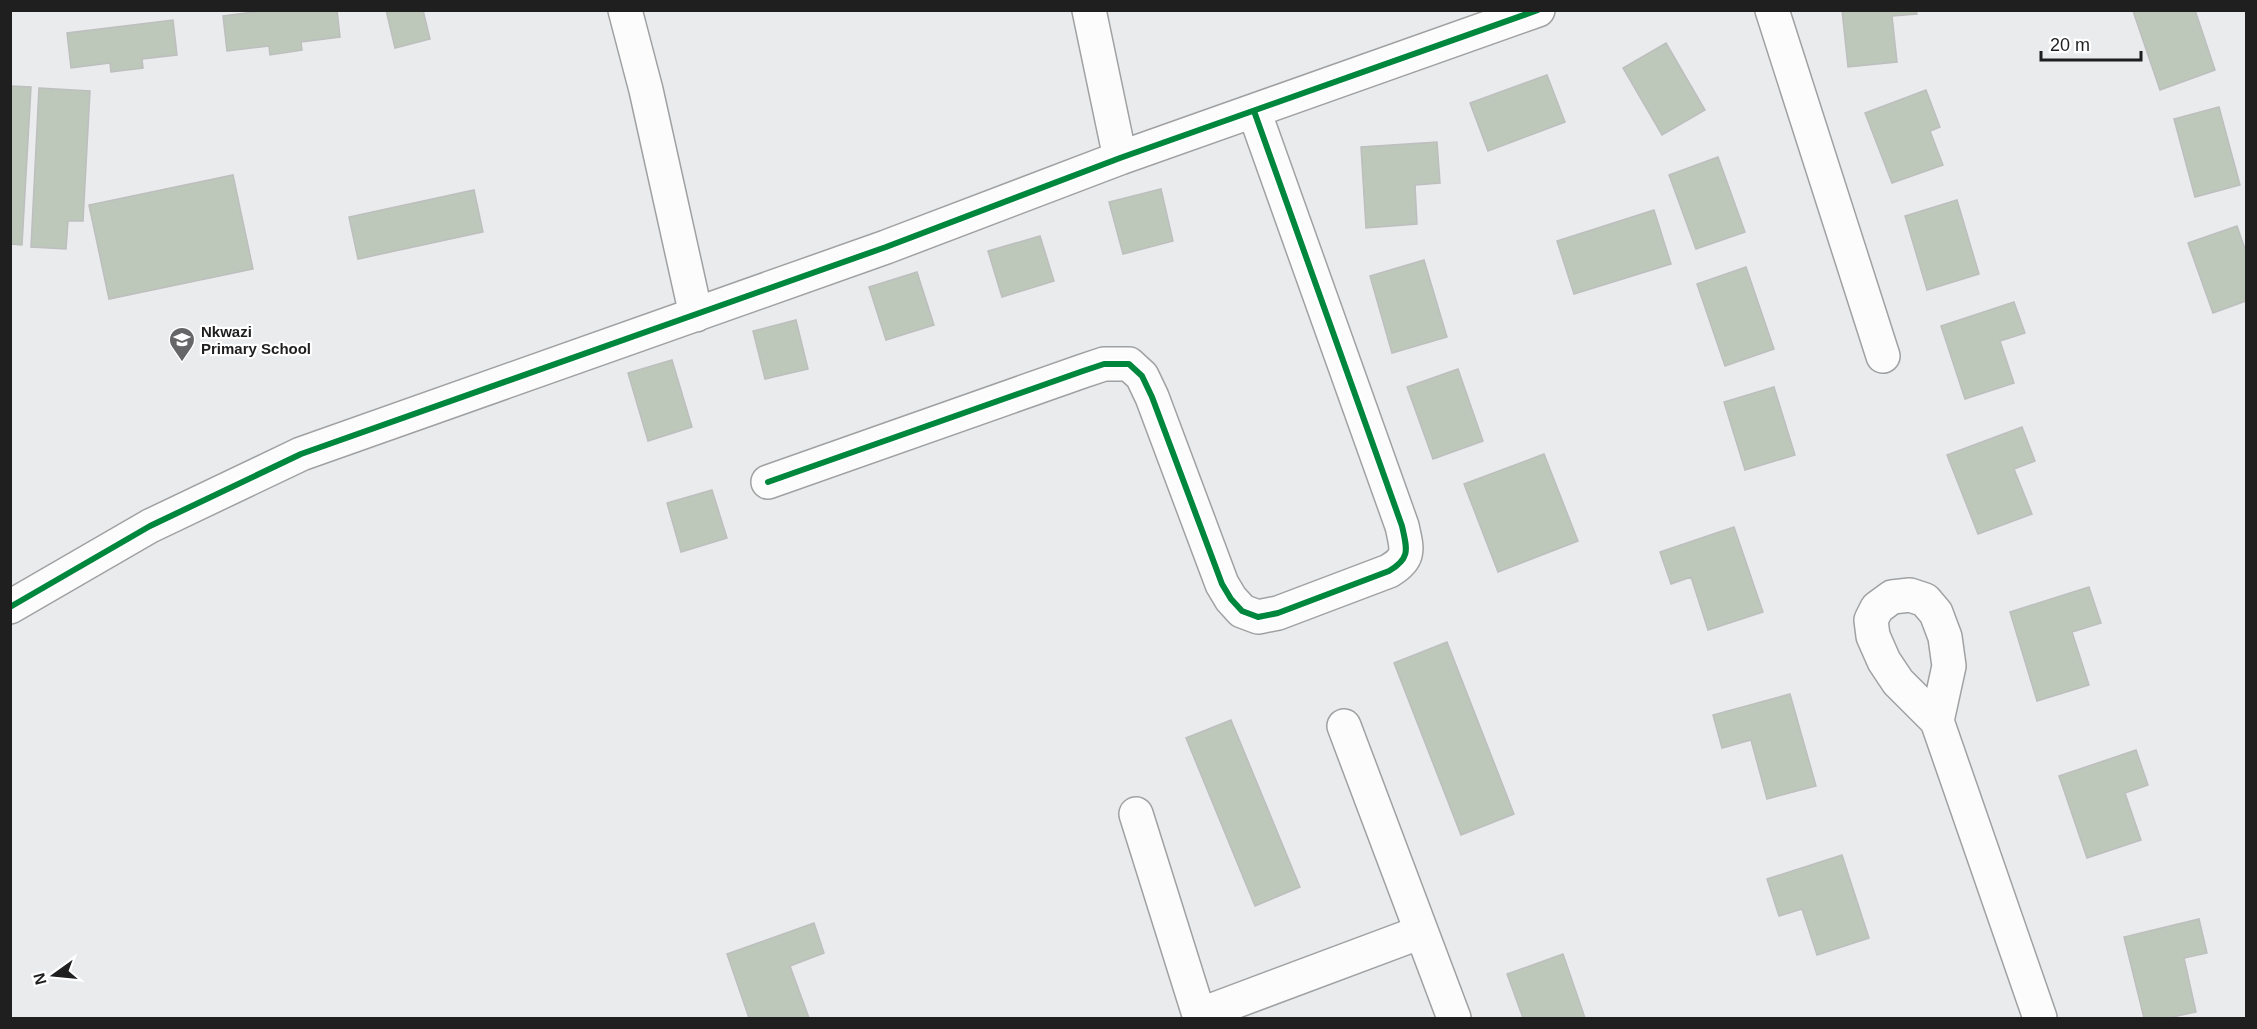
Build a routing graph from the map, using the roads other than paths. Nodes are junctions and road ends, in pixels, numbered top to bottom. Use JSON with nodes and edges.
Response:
{"nodes":[{"id":1,"x":625,"y":10,"type":"edge"},
{"id":2,"x":1089,"y":10,"type":"edge"},
{"id":3,"x":1538,"y":10,"type":"edge"},
{"id":4,"x":1772,"y":10,"type":"edge"},
{"id":5,"x":1254,"y":111,"type":"junction"},
{"id":6,"x":1120,"y":158,"type":"junction"},
{"id":7,"x":696,"y":315,"type":"junction"},
{"id":8,"x":1883,"y":356,"type":"dead end"},
{"id":9,"x":768,"y":482,"type":"dead end"},
{"id":10,"x":10,"y":607,"type":"edge"},
{"id":11,"x":1937,"y":721,"type":"dead end"},
{"id":12,"x":1344,"y":726,"type":"dead end"},
{"id":13,"x":1136,"y":814,"type":"dead end"},
{"id":14,"x":1421,"y":932,"type":"junction"},
{"id":15,"x":1199,"y":1017,"type":"edge"},
{"id":16,"x":1454,"y":1018,"type":"edge"},
{"id":17,"x":2040,"y":1018,"type":"edge"}],
"edges":[{"from":1,"to":7,"type":"street"},
{"from":2,"to":6,"type":"street"},
{"from":3,"to":5,"type":"street"},
{"from":4,"to":8,"type":"street"},
{"from":5,"to":6,"type":"street"},
{"from":5,"to":9,"type":"street"},
{"from":6,"to":7,"type":"street"},
{"from":7,"to":10,"type":"street"},
{"from":11,"to":17,"type":"street"},
{"from":12,"to":14,"type":"street"},
{"from":13,"to":15,"type":"street"},
{"from":14,"to":15,"type":"street"},
{"from":14,"to":16,"type":"street"}]}
